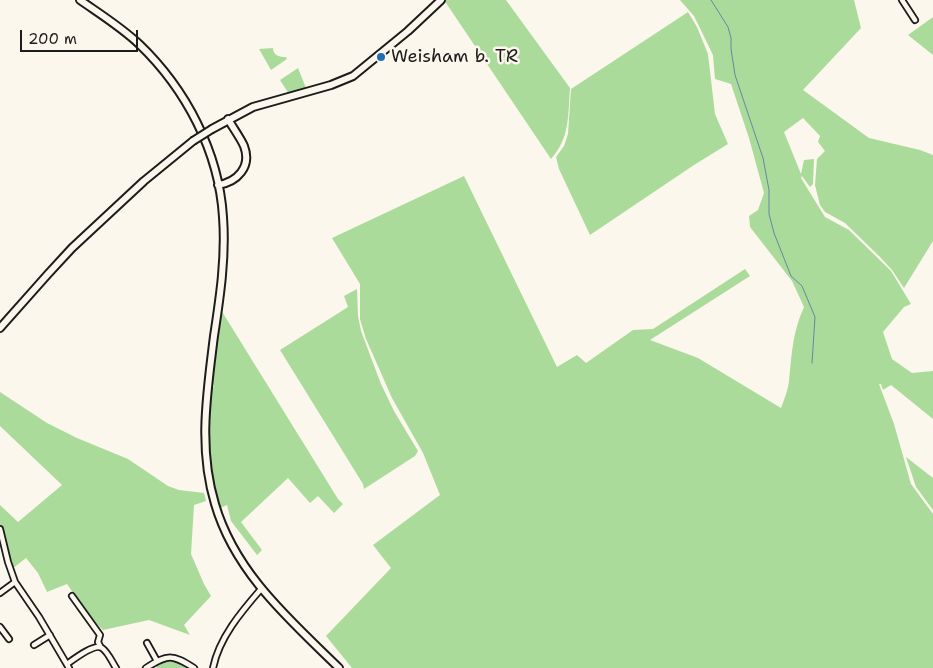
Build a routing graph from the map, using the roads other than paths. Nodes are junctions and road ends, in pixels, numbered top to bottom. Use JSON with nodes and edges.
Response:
{"nodes":[{"id":1,"x":80,"y":0,"type":"edge"},
{"id":2,"x":441,"y":0,"type":"edge"},
{"id":3,"x":902,"y":0,"type":"edge"},
{"id":4,"x":915,"y":20,"type":"dead end"},
{"id":5,"x":228,"y":119,"type":"junction"},
{"id":6,"x":218,"y":185,"type":"junction"},
{"id":7,"x":0,"y":328,"type":"edge"},
{"id":8,"x":0,"y":529,"type":"edge"},
{"id":9,"x":16,"y":582,"type":"junction"},
{"id":10,"x":261,"y":589,"type":"junction"},
{"id":11,"x":0,"y":593,"type":"edge"},
{"id":12,"x":72,"y":596,"type":"dead end"},
{"id":13,"x":0,"y":627,"type":"edge"},
{"id":14,"x":50,"y":635,"type":"junction"},
{"id":15,"x":9,"y":639,"type":"dead end"},
{"id":16,"x":146,"y":643,"type":"dead end"},
{"id":17,"x":34,"y":645,"type":"dead end"},
{"id":18,"x":100,"y":646,"type":"junction"},
{"id":19,"x":157,"y":661,"type":"junction"},
{"id":20,"x":68,"y":666,"type":"edge"},
{"id":21,"x":116,"y":668,"type":"edge"},
{"id":22,"x":146,"y":668,"type":"edge"},
{"id":23,"x":194,"y":668,"type":"edge"},
{"id":24,"x":213,"y":668,"type":"edge"},
{"id":25,"x":339,"y":668,"type":"edge"}],
"edges":[{"from":1,"to":6,"type":"main road"},
{"from":2,"to":5,"type":"main road"},
{"from":3,"to":4,"type":"street"},
{"from":5,"to":6,"type":"main road"},
{"from":5,"to":7,"type":"main road","bridge":true},
{"from":6,"to":10,"type":"main road"},
{"from":8,"to":9,"type":"street"},
{"from":9,"to":11,"type":"street"},
{"from":9,"to":14,"type":"street"},
{"from":10,"to":24,"type":"street"},
{"from":10,"to":25,"type":"main road"},
{"from":12,"to":18,"type":"street"},
{"from":13,"to":15,"type":"street"},
{"from":14,"to":17,"type":"street"},
{"from":14,"to":20,"type":"street"},
{"from":16,"to":19,"type":"street"},
{"from":18,"to":20,"type":"street"},
{"from":18,"to":21,"type":"street"},
{"from":19,"to":22,"type":"street"},
{"from":19,"to":23,"type":"street"}]}
